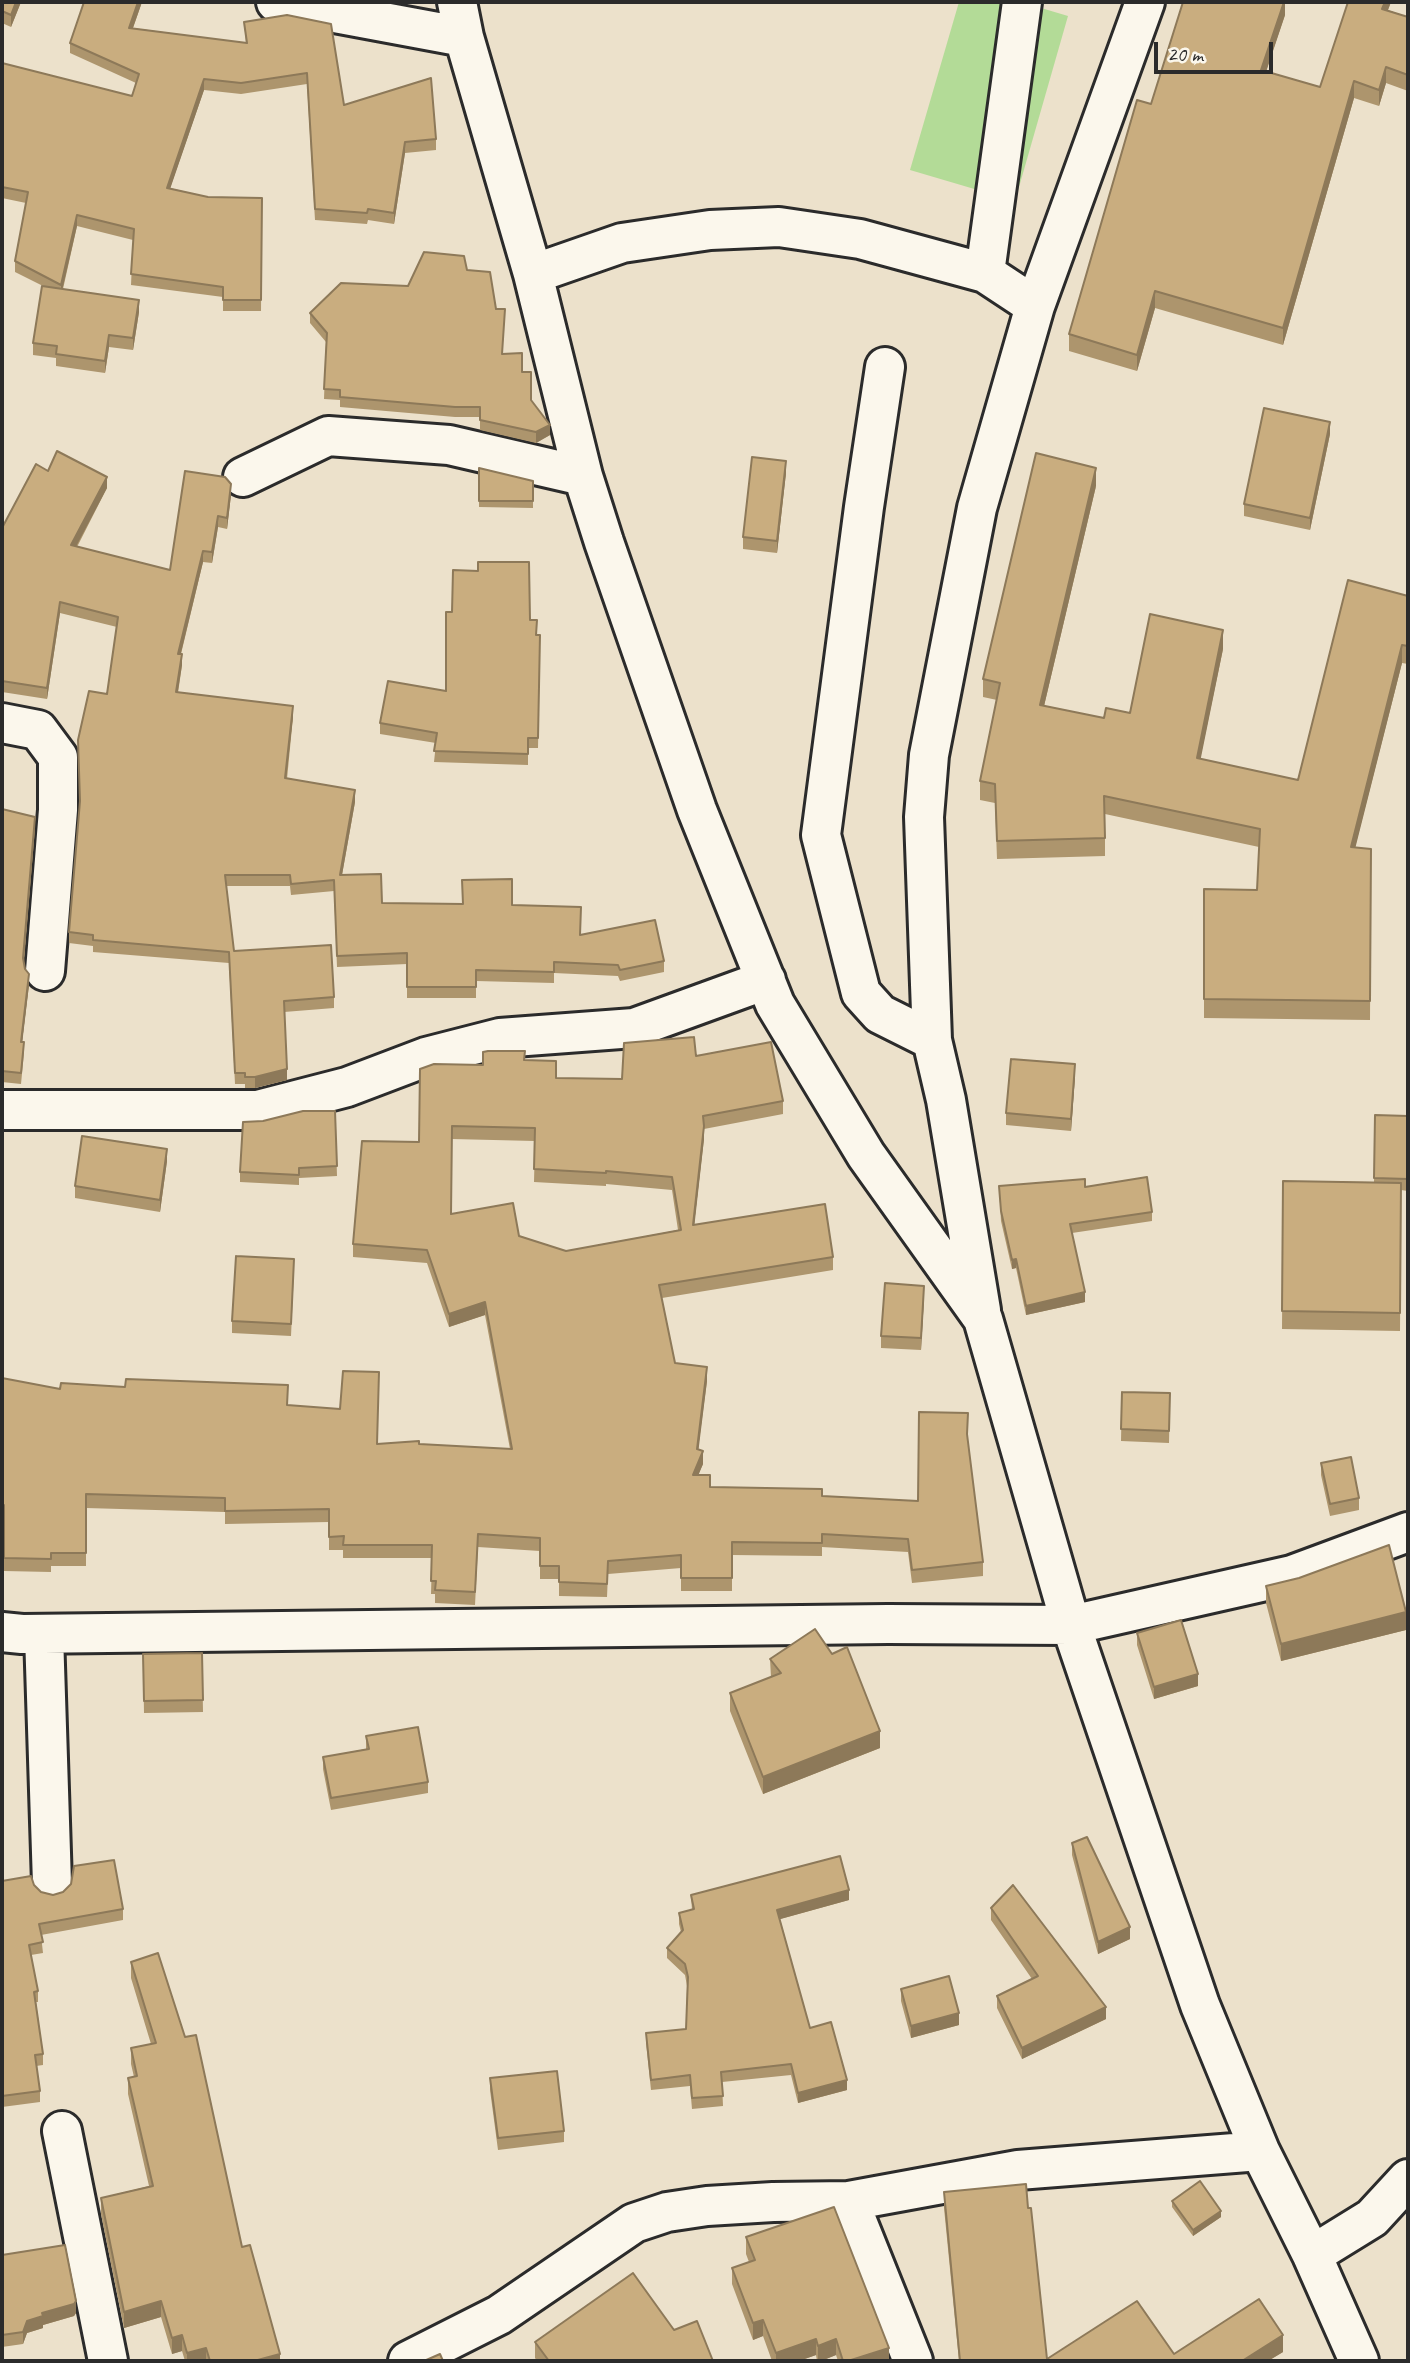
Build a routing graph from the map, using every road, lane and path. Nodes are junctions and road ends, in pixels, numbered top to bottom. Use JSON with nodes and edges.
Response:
{"nodes":[{"id":1,"x":276,"y":2,"type":"edge"},
{"id":2,"x":1022,"y":2,"type":"edge"},
{"id":3,"x":1145,"y":2,"type":"edge"},
{"id":4,"x":460,"y":19,"type":"edge"},
{"id":5,"x":985,"y":273,"type":"junction"},
{"id":6,"x":534,"y":274,"type":"junction"},
{"id":7,"x":1035,"y":306,"type":"junction"},
{"id":8,"x":885,"y":367,"type":"dead end"},
{"id":9,"x":583,"y":476,"type":"junction"},
{"id":10,"x":243,"y":477,"type":"dead end"},
{"id":11,"x":2,"y":723,"type":"edge"},
{"id":12,"x":46,"y":971,"type":"dead end"},
{"id":13,"x":766,"y":980,"type":"junction"},
{"id":14,"x":932,"y":1040,"type":"junction"},
{"id":15,"x":2,"y":1110,"type":"edge"},
{"id":16,"x":982,"y":1320,"type":"junction"},
{"id":17,"x":1408,"y":1532,"type":"edge"},
{"id":18,"x":1071,"y":1625,"type":"junction"},
{"id":19,"x":2,"y":1632,"type":"edge"},
{"id":20,"x":44,"y":1634,"type":"junction"},
{"id":21,"x":52,"y":1884,"type":"dead end"},
{"id":22,"x":62,"y":2131,"type":"dead end"},
{"id":23,"x":1260,"y":2151,"type":"junction"},
{"id":24,"x":1408,"y":2179,"type":"edge"},
{"id":25,"x":849,"y":2201,"type":"junction"},
{"id":26,"x":1312,"y":2255,"type":"junction"},
{"id":27,"x":108,"y":2361,"type":"edge"},
{"id":28,"x":408,"y":2361,"type":"edge"},
{"id":29,"x":913,"y":2361,"type":"edge"},
{"id":30,"x":1359,"y":2361,"type":"edge"}],
"edges":[{"from":1,"to":4,"type":"street"},
{"from":2,"to":5,"type":"street"},
{"from":3,"to":7,"type":"street"},
{"from":4,"to":6,"type":"street"},
{"from":5,"to":6,"type":"street"},
{"from":5,"to":7,"type":"street"},
{"from":6,"to":9,"type":"street"},
{"from":7,"to":14,"type":"street"},
{"from":8,"to":14,"type":"street"},
{"from":9,"to":10,"type":"street"},
{"from":9,"to":13,"type":"street"},
{"from":11,"to":12,"type":"street"},
{"from":13,"to":15,"type":"street"},
{"from":13,"to":16,"type":"street"},
{"from":14,"to":16,"type":"street"},
{"from":16,"to":18,"type":"street"},
{"from":17,"to":18,"type":"street"},
{"from":18,"to":20,"type":"street"},
{"from":18,"to":23,"type":"street"},
{"from":19,"to":20,"type":"street"},
{"from":20,"to":21,"type":"street"},
{"from":22,"to":27,"type":"street"},
{"from":23,"to":25,"type":"street"},
{"from":23,"to":26,"type":"street"},
{"from":24,"to":26,"type":"street"},
{"from":25,"to":28,"type":"street"},
{"from":25,"to":29,"type":"street"},
{"from":26,"to":30,"type":"street"}]}
